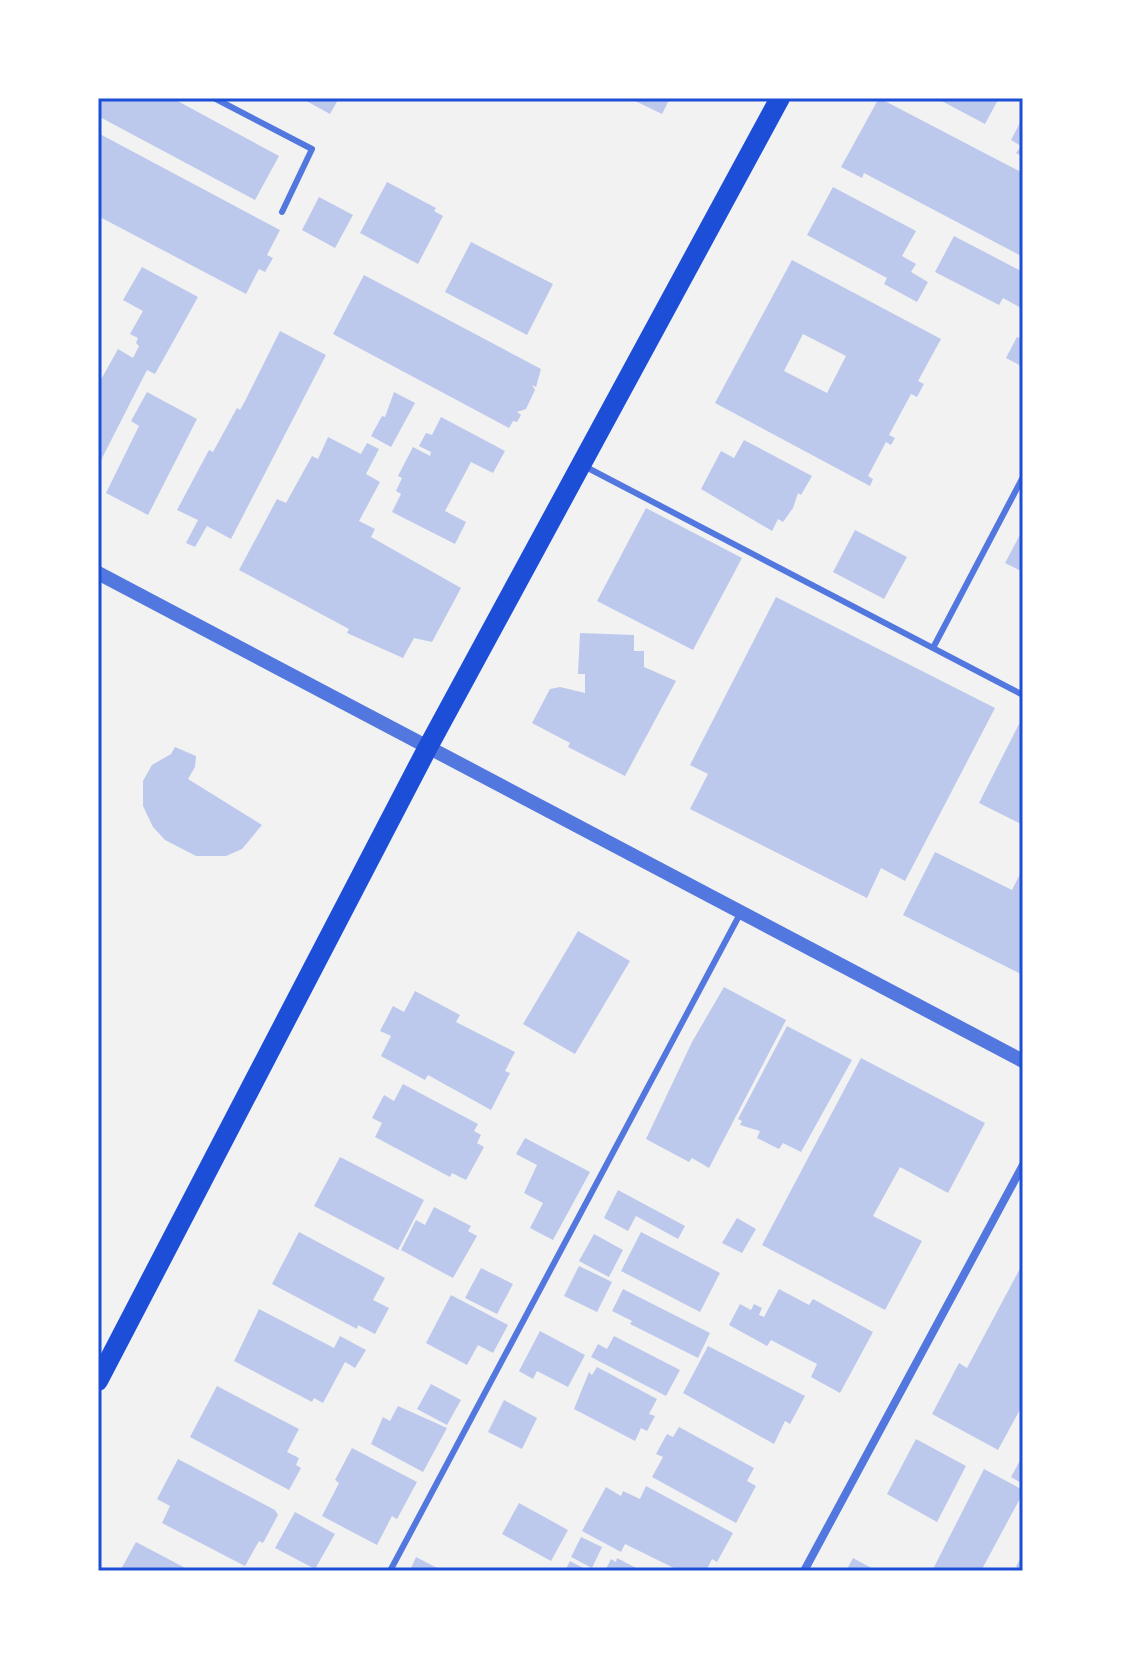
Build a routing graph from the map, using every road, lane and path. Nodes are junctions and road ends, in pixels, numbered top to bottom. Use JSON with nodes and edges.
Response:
{"nodes":[{"id":1,"x":214,"y":98,"type":"edge"},
{"id":2,"x":780,"y":98,"type":"edge"},
{"id":3,"x":282,"y":212,"type":"dead end"},
{"id":4,"x":581,"y":464,"type":"junction"},
{"id":5,"x":1023,"y":477,"type":"edge"},
{"id":6,"x":98,"y":573,"type":"edge"},
{"id":7,"x":933,"y":648,"type":"junction"},
{"id":8,"x":1023,"y":695,"type":"edge"},
{"id":9,"x":428,"y":747,"type":"junction"},
{"id":10,"x":741,"y":913,"type":"junction"},
{"id":11,"x":1023,"y":1061,"type":"edge"},
{"id":12,"x":1023,"y":1165,"type":"edge"},
{"id":13,"x":98,"y":1381,"type":"edge"},
{"id":14,"x":390,"y":1571,"type":"edge"},
{"id":15,"x":804,"y":1571,"type":"edge"}],
"edges":[{"from":1,"to":3,"type":"lane"},
{"from":2,"to":4,"type":"main road"},
{"from":4,"to":7,"type":"lane"},
{"from":4,"to":9,"type":"main road"},
{"from":5,"to":7,"type":"lane"},
{"from":6,"to":9,"type":"street"},
{"from":7,"to":8,"type":"lane"},
{"from":9,"to":10,"type":"street"},
{"from":9,"to":13,"type":"main road"},
{"from":10,"to":11,"type":"street"},
{"from":10,"to":14,"type":"lane"},
{"from":12,"to":15,"type":"street"}]}
